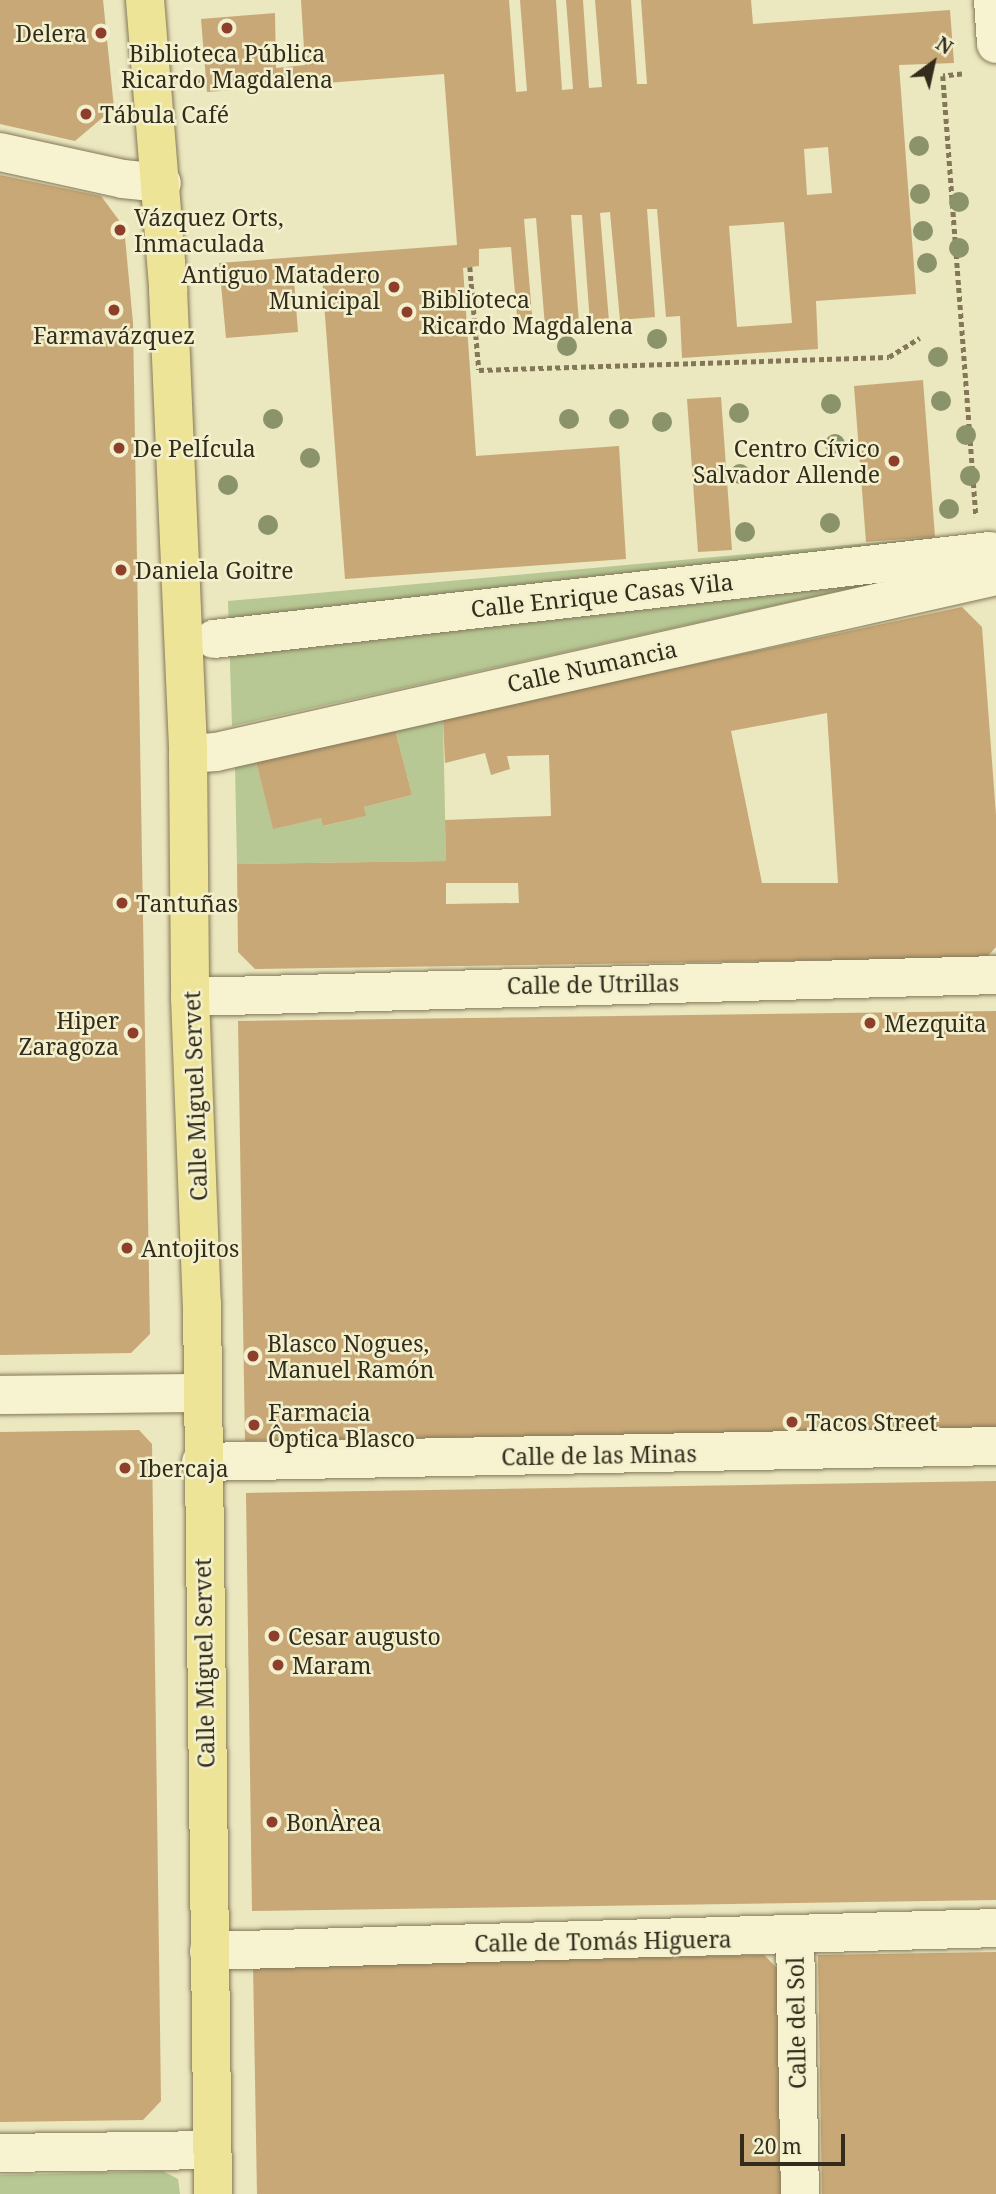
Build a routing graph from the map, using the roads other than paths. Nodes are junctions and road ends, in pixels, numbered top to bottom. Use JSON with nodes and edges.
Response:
{"nodes":[{"id":1,"x":145,"y":0,"type":"edge"},
{"id":2,"x":993,"y":0,"type":"edge"},
{"id":3,"x":996,"y":44,"type":"edge"},
{"id":4,"x":0,"y":152,"type":"edge"},
{"id":5,"x":162,"y":183,"type":"junction"},
{"id":6,"x":988,"y":560,"type":"edge"},
{"id":7,"x":214,"y":639,"type":"dead end"},
{"id":8,"x":188,"y":754,"type":"junction"},
{"id":9,"x":996,"y":975,"type":"edge"},
{"id":10,"x":190,"y":997,"type":"junction"},
{"id":11,"x":200,"y":1392,"type":"junction"},
{"id":12,"x":0,"y":1395,"type":"edge"},
{"id":13,"x":996,"y":1446,"type":"edge"},
{"id":14,"x":201,"y":1462,"type":"junction"},
{"id":15,"x":996,"y":1928,"type":"edge"},
{"id":16,"x":794,"y":1936,"type":"junction"},
{"id":17,"x":209,"y":1951,"type":"junction"},
{"id":18,"x":212,"y":2150,"type":"junction"},
{"id":19,"x":0,"y":2153,"type":"edge"},
{"id":20,"x":213,"y":2194,"type":"edge"},
{"id":21,"x":800,"y":2194,"type":"edge"}],
"edges":[{"from":1,"to":5,"type":"main road","name":"Calle Miguel Servet"},
{"from":2,"to":3,"type":"street"},
{"from":4,"to":5,"type":"street"},
{"from":5,"to":8,"type":"main road","name":"Calle Miguel Servet"},
{"from":6,"to":7,"type":"street","name":"Calle Enrique Casas Vila"},
{"from":6,"to":8,"type":"street","name":"Calle Numancia"},
{"from":8,"to":10,"type":"main road","name":"Calle Miguel Servet"},
{"from":9,"to":10,"type":"street","name":"Calle de Utrillas"},
{"from":10,"to":11,"type":"main road","name":"Calle Miguel Servet"},
{"from":11,"to":12,"type":"street"},
{"from":11,"to":14,"type":"main road","name":"Calle Miguel Servet"},
{"from":13,"to":14,"type":"street","name":"Calle de las Minas"},
{"from":14,"to":17,"type":"main road","name":"Calle Miguel Servet"},
{"from":15,"to":16,"type":"street","name":"Calle de Tomás Higuera"},
{"from":16,"to":17,"type":"street","name":"Calle de Tomás Higuera"},
{"from":16,"to":21,"type":"street","name":"Calle del Sol"},
{"from":17,"to":18,"type":"main road","name":"Calle Miguel Servet"},
{"from":18,"to":19,"type":"street"},
{"from":18,"to":20,"type":"main road","name":"Calle Miguel Servet"}]}
